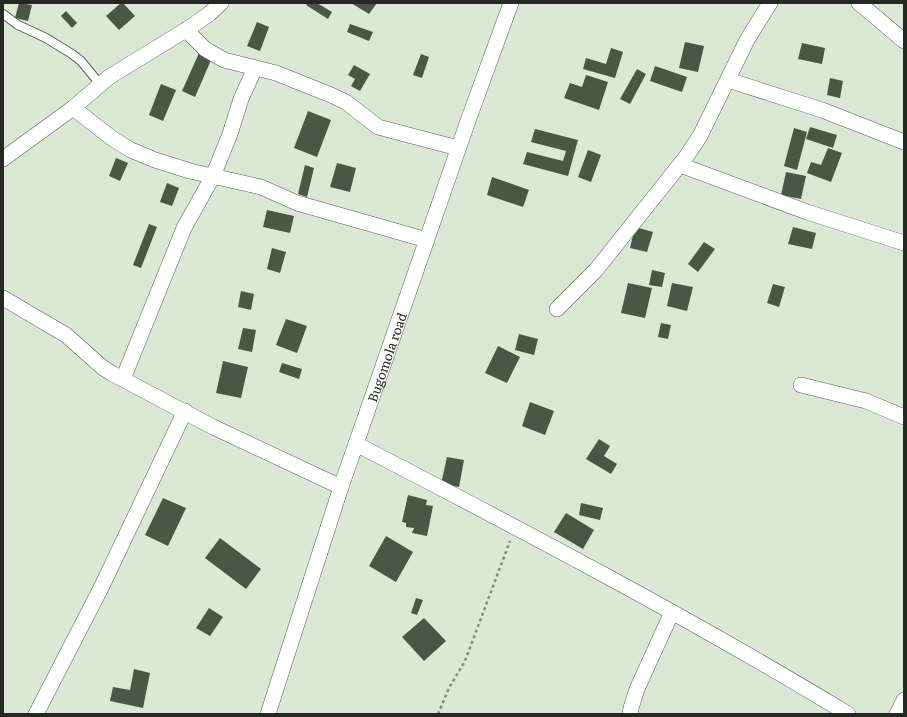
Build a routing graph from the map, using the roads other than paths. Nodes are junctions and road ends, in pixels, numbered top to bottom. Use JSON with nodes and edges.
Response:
{"nodes":[{"id":1,"x":221,"y":3,"type":"edge"},
{"id":2,"x":511,"y":3,"type":"edge"},
{"id":3,"x":770,"y":3,"type":"edge"},
{"id":4,"x":864,"y":4,"type":"edge"},
{"id":5,"x":3,"y":14,"type":"edge"},
{"id":6,"x":186,"y":30,"type":"junction"},
{"id":7,"x":904,"y":41,"type":"edge"},
{"id":8,"x":255,"y":68,"type":"junction"},
{"id":9,"x":728,"y":80,"type":"junction"},
{"id":10,"x":100,"y":84,"type":"junction"},
{"id":11,"x":73,"y":108,"type":"junction"},
{"id":12,"x":904,"y":142,"type":"edge"},
{"id":13,"x":458,"y":148,"type":"junction"},
{"id":14,"x":3,"y":159,"type":"edge"},
{"id":15,"x":680,"y":165,"type":"junction"},
{"id":16,"x":212,"y":176,"type":"junction"},
{"id":17,"x":427,"y":240,"type":"junction"},
{"id":18,"x":904,"y":243,"type":"edge"},
{"id":19,"x":3,"y":298,"type":"edge"},
{"id":20,"x":557,"y":309,"type":"dead end"},
{"id":21,"x":123,"y":379,"type":"junction"},
{"id":22,"x":801,"y":385,"type":"dead end"},
{"id":23,"x":186,"y":411,"type":"junction"},
{"id":24,"x":904,"y":417,"type":"edge"},
{"id":25,"x":356,"y":444,"type":"junction"},
{"id":26,"x":341,"y":487,"type":"junction"},
{"id":27,"x":672,"y":612,"type":"junction"},
{"id":28,"x":904,"y":700,"type":"edge"},
{"id":29,"x":36,"y":714,"type":"edge"},
{"id":30,"x":268,"y":714,"type":"edge"},
{"id":31,"x":630,"y":714,"type":"edge"},
{"id":32,"x":848,"y":714,"type":"edge"},
{"id":33,"x":897,"y":714,"type":"edge"}],
"edges":[{"from":1,"to":6,"type":"street"},
{"from":2,"to":13,"type":"street","name":"Bugomola road"},
{"from":3,"to":9,"type":"street"},
{"from":4,"to":7,"type":"street"},
{"from":5,"to":10,"type":"lane"},
{"from":6,"to":8,"type":"street"},
{"from":6,"to":10,"type":"street"},
{"from":8,"to":13,"type":"street"},
{"from":8,"to":16,"type":"street"},
{"from":9,"to":12,"type":"street"},
{"from":9,"to":15,"type":"street"},
{"from":10,"to":11,"type":"street"},
{"from":11,"to":14,"type":"street"},
{"from":11,"to":16,"type":"street"},
{"from":13,"to":17,"type":"street","name":"Bugomola road"},
{"from":15,"to":18,"type":"street"},
{"from":15,"to":20,"type":"street"},
{"from":16,"to":17,"type":"street"},
{"from":16,"to":21,"type":"street"},
{"from":17,"to":25,"type":"street","name":"Bugomola road"},
{"from":19,"to":21,"type":"street"},
{"from":21,"to":23,"type":"street"},
{"from":22,"to":24,"type":"street"},
{"from":23,"to":26,"type":"street"},
{"from":23,"to":29,"type":"street"},
{"from":25,"to":26,"type":"street","name":"Bugomola road"},
{"from":25,"to":27,"type":"street"},
{"from":26,"to":30,"type":"street","name":"Bugomola road"},
{"from":27,"to":31,"type":"street"},
{"from":27,"to":32,"type":"street"},
{"from":28,"to":33,"type":"street"}]}
